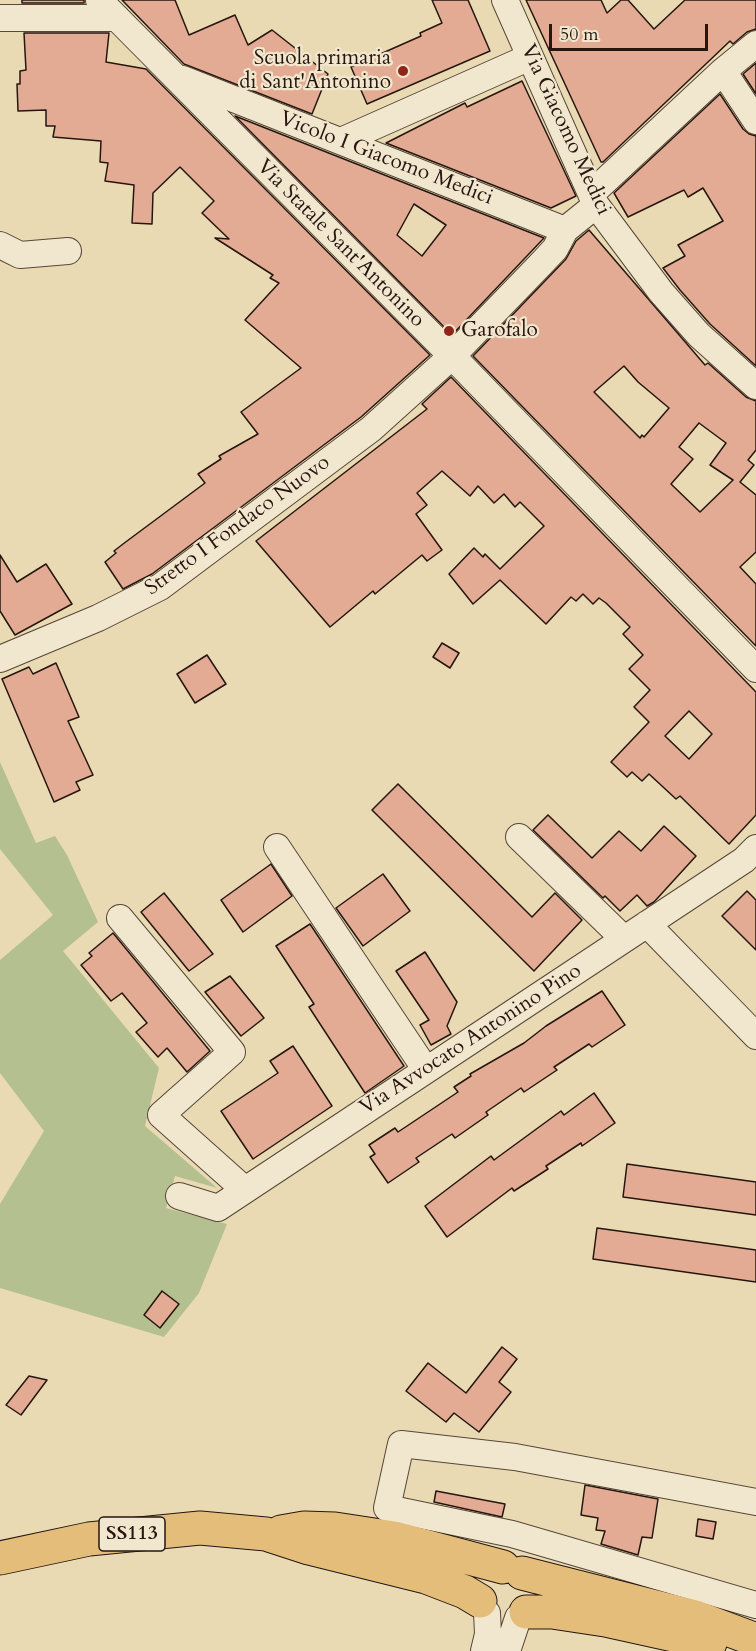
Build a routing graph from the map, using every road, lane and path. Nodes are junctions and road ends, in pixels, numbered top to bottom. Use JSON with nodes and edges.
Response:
{"nodes":[{"id":1,"x":99,"y":0,"type":"edge"},
{"id":2,"x":505,"y":0,"type":"edge"},
{"id":3,"x":0,"y":18,"type":"edge"},
{"id":4,"x":117,"y":18,"type":"junction"},
{"id":5,"x":756,"y":44,"type":"edge"},
{"id":6,"x":530,"y":57,"type":"junction"},
{"id":7,"x":723,"y":70,"type":"junction"},
{"id":8,"x":173,"y":76,"type":"junction"},
{"id":9,"x":756,"y":121,"type":"edge"},
{"id":10,"x":341,"y":141,"type":"junction"},
{"id":11,"x":593,"y":199,"type":"junction"},
{"id":12,"x":565,"y":230,"type":"junction"},
{"id":13,"x":0,"y":245,"type":"edge"},
{"id":14,"x":68,"y":251,"type":"dead end"},
{"id":15,"x":452,"y":356,"type":"junction"},
{"id":16,"x":756,"y":386,"type":"edge"},
{"id":17,"x":0,"y":659,"type":"edge"},
{"id":18,"x":756,"y":669,"type":"edge"},
{"id":19,"x":519,"y":837,"type":"dead end"},
{"id":20,"x":277,"y":847,"type":"dead end"},
{"id":21,"x":756,"y":848,"type":"edge"},
{"id":22,"x":120,"y":918,"type":"dead end"},
{"id":23,"x":647,"y":924,"type":"junction"},
{"id":24,"x":624,"y":939,"type":"junction"},
{"id":25,"x":756,"y":1036,"type":"edge"},
{"id":26,"x":426,"y":1070,"type":"junction"},
{"id":27,"x":245,"y":1190,"type":"junction"},
{"id":28,"x":179,"y":1196,"type":"dead end"},
{"id":29,"x":756,"y":1502,"type":"edge"},
{"id":30,"x":266,"y":1534,"type":"junction"},
{"id":31,"x":0,"y":1558,"type":"edge"},
{"id":32,"x":512,"y":1570,"type":"junction"},
{"id":33,"x":756,"y":1605,"type":"edge"},
{"id":34,"x":503,"y":1611,"type":"junction"},
{"id":35,"x":756,"y":1640,"type":"edge"},
{"id":36,"x":484,"y":1651,"type":"edge"},
{"id":37,"x":507,"y":1651,"type":"edge"},
{"id":38,"x":756,"y":1651,"type":"edge"}],
"edges":[{"from":1,"to":4,"type":"street","name":"Via Statale Sant'Antonino"},
{"from":2,"to":6,"type":"street","name":"Via Giacomo Medici"},
{"from":3,"to":4,"type":"street"},
{"from":4,"to":8,"type":"street","name":"Via Statale Sant'Antonino"},
{"from":5,"to":7,"type":"street","name":"Stretto I Fondaco Nuovo"},
{"from":6,"to":10,"type":"street"},
{"from":6,"to":11,"type":"street","name":"Via Giacomo Medici"},
{"from":7,"to":9,"type":"street"},
{"from":7,"to":11,"type":"street","name":"Stretto I Fondaco Nuovo"},
{"from":8,"to":10,"type":"street","name":"Vicolo I Giacomo Medici"},
{"from":8,"to":15,"type":"street","name":"Via Statale Sant'Antonino"},
{"from":10,"to":12,"type":"street","name":"Vicolo I Giacomo Medici"},
{"from":11,"to":12,"type":"street","name":"Stretto I Fondaco Nuovo"},
{"from":11,"to":16,"type":"street","name":"Via Giacomo Medici"},
{"from":12,"to":15,"type":"street","name":"Stretto I Fondaco Nuovo"},
{"from":13,"to":14,"type":"street"},
{"from":15,"to":17,"type":"street","name":"Stretto I Fondaco Nuovo"},
{"from":15,"to":18,"type":"street","name":"Via Statale Sant'Antonino"},
{"from":19,"to":24,"type":"street"},
{"from":20,"to":26,"type":"street"},
{"from":21,"to":23,"type":"street","name":"Via Avvocato Antonino Pino"},
{"from":22,"to":27,"type":"street"},
{"from":23,"to":24,"type":"street","name":"Via Avvocato Antonino Pino"},
{"from":23,"to":25,"type":"street"},
{"from":24,"to":26,"type":"street","name":"Via Avvocato Antonino Pino"},
{"from":26,"to":27,"type":"street","name":"Via Avvocato Antonino Pino"},
{"from":27,"to":28,"type":"street","name":"Via Avvocato Antonino Pino"},
{"from":29,"to":33,"type":"street"},
{"from":30,"to":31,"type":"main road","number":"SS113"},
{"from":30,"to":32,"type":"main road"},
{"from":30,"to":34,"type":"main road"},
{"from":32,"to":34,"type":"main road"},
{"from":32,"to":34,"type":"main road"},
{"from":32,"to":35,"type":"main road"},
{"from":34,"to":36,"type":"street"},
{"from":34,"to":37,"type":"street"},
{"from":34,"to":38,"type":"main road"}]}
